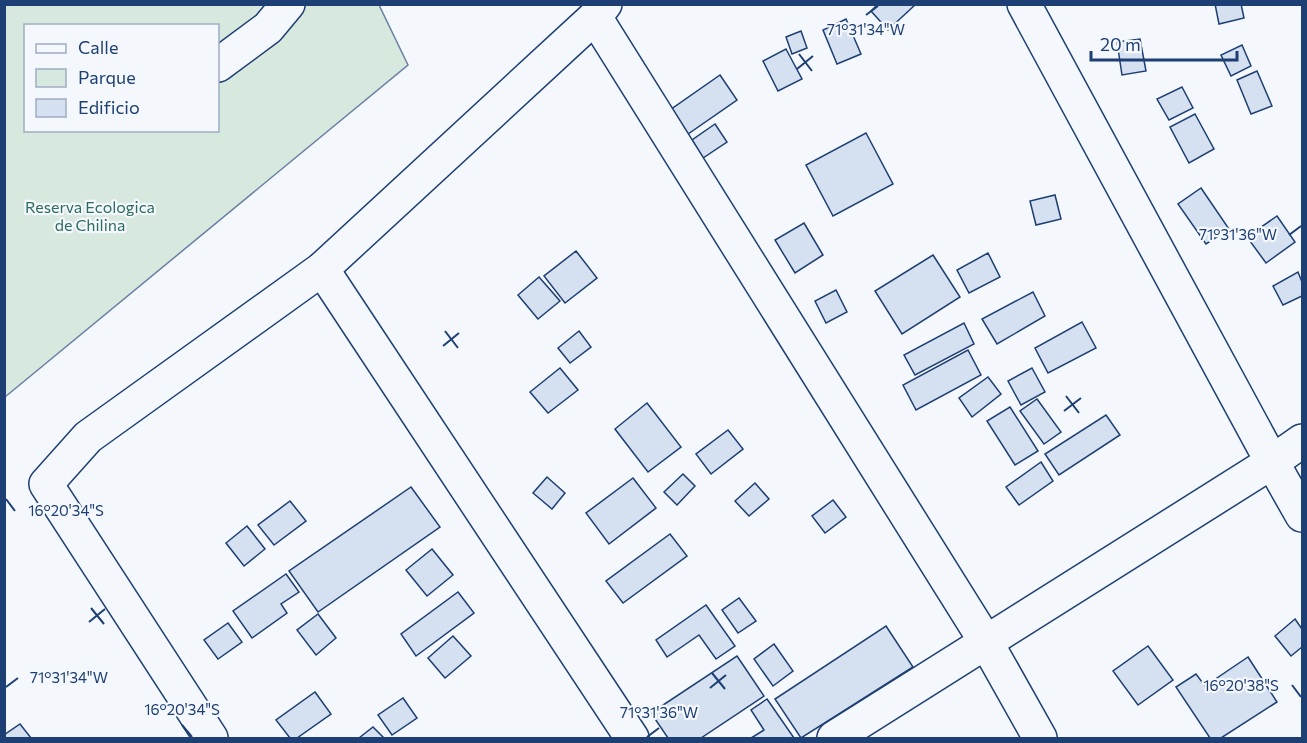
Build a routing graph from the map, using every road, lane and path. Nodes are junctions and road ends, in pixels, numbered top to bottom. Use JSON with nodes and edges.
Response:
{"nodes":[{"id":1,"x":288,"y":4,"type":"edge"},
{"id":2,"x":1035,"y":8,"type":"edge"},
{"id":3,"x":600,"y":11,"type":"edge"},
{"id":4,"x":219,"y":64,"type":"edge"},
{"id":5,"x":322,"y":269,"type":"junction"},
{"id":6,"x":1302,"y":441,"type":"edge"},
{"id":7,"x":1272,"y":462,"type":"junction"},
{"id":8,"x":1302,"y":515,"type":"edge"},
{"id":9,"x":986,"y":642,"type":"junction"},
{"id":10,"x":211,"y":738,"type":"edge"},
{"id":11,"x":632,"y":738,"type":"edge"},
{"id":12,"x":834,"y":738,"type":"edge"},
{"id":13,"x":1040,"y":738,"type":"edge"}],
"edges":[{"from":1,"to":4,"type":"street"},
{"from":2,"to":7,"type":"street"},
{"from":3,"to":5,"type":"street"},
{"from":3,"to":9,"type":"street"},
{"from":5,"to":10,"type":"street"},
{"from":5,"to":11,"type":"street"},
{"from":6,"to":7,"type":"street"},
{"from":7,"to":8,"type":"street"},
{"from":7,"to":9,"type":"street"},
{"from":9,"to":12,"type":"street"},
{"from":9,"to":13,"type":"street"}]}
